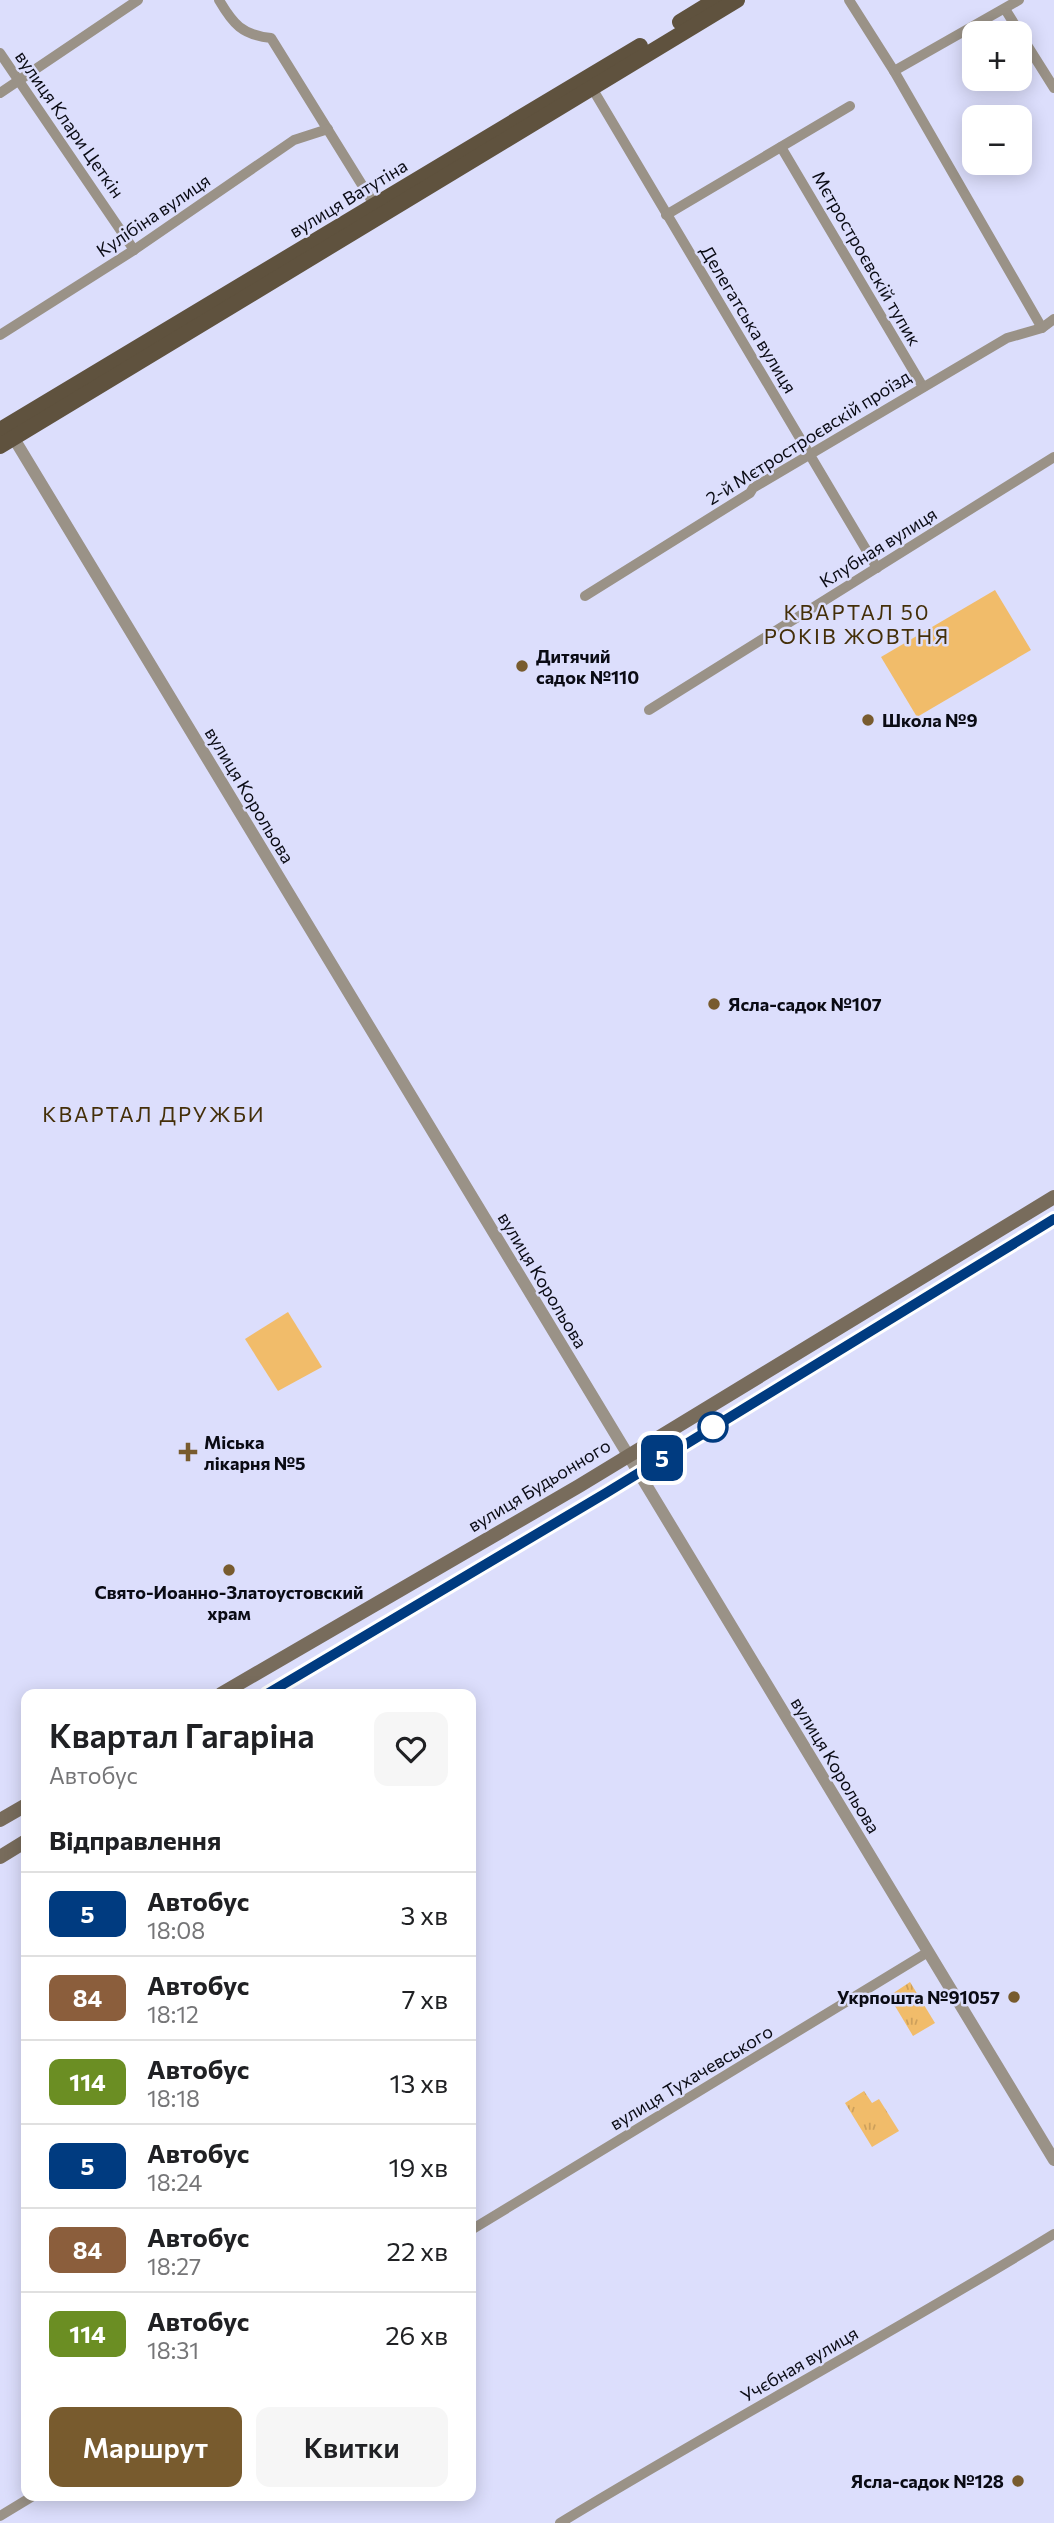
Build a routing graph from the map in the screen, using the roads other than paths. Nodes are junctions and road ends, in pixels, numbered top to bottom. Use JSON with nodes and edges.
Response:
{"nodes":[{"id":1,"x":138,"y":0,"type":"edge"},
{"id":2,"x":219,"y":0,"type":"edge"},
{"id":3,"x":716,"y":0,"type":"edge"},
{"id":4,"x":737,"y":0,"type":"edge"},
{"id":5,"x":849,"y":0,"type":"edge"},
{"id":6,"x":1019,"y":0,"type":"edge"},
{"id":7,"x":1005,"y":9,"type":"junction"},
{"id":8,"x":1012,"y":21,"type":"edge"},
{"id":9,"x":0,"y":53,"type":"edge"},
{"id":10,"x":1032,"y":53,"type":"edge"},
{"id":11,"x":894,"y":71,"type":"junction"},
{"id":12,"x":20,"y":80,"type":"junction"},
{"id":13,"x":592,"y":88,"type":"junction"},
{"id":14,"x":1054,"y":89,"type":"edge"},
{"id":15,"x":0,"y":93,"type":"edge"},
{"id":16,"x":850,"y":106,"type":"dead end"},
{"id":17,"x":328,"y":129,"type":"junction"},
{"id":18,"x":781,"y":147,"type":"junction"},
{"id":19,"x":378,"y":209,"type":"junction"},
{"id":20,"x":666,"y":215,"type":"junction"},
{"id":21,"x":134,"y":250,"type":"junction"},
{"id":22,"x":1054,"y":319,"type":"edge"},
{"id":23,"x":1042,"y":328,"type":"junction"},
{"id":24,"x":0,"y":335,"type":"edge"},
{"id":25,"x":923,"y":387,"type":"junction"},
{"id":26,"x":4,"y":432,"type":"edge"},
{"id":27,"x":810,"y":456,"type":"junction"},
{"id":28,"x":1054,"y":457,"type":"edge"},
{"id":29,"x":877,"y":568,"type":"junction"},
{"id":30,"x":585,"y":596,"type":"dead end"},
{"id":31,"x":649,"y":710,"type":"dead end"},
{"id":32,"x":1054,"y":1197,"type":"edge"},
{"id":33,"x":1054,"y":1219,"type":"edge"},
{"id":34,"x":628,"y":1455,"type":"junction"},
{"id":35,"x":639,"y":1473,"type":"junction"},
{"id":36,"x":230,"y":1689,"type":"edge"},
{"id":37,"x":275,"y":1689,"type":"edge"},
{"id":38,"x":21,"y":1808,"type":"edge"},
{"id":39,"x":0,"y":1820,"type":"edge"},
{"id":40,"x":21,"y":1844,"type":"edge"},
{"id":41,"x":0,"y":1857,"type":"edge"},
{"id":42,"x":928,"y":1952,"type":"junction"},
{"id":43,"x":1054,"y":2160,"type":"edge"},
{"id":44,"x":476,"y":2227,"type":"edge"},
{"id":45,"x":1054,"y":2234,"type":"edge"},
{"id":46,"x":25,"y":2501,"type":"edge"},
{"id":47,"x":0,"y":2516,"type":"edge"},
{"id":48,"x":560,"y":2523,"type":"edge"}],
"edges":[{"from":1,"to":12,"type":"street"},
{"from":2,"to":17,"type":"street"},
{"from":3,"to":19,"type":"main road","name":"вулиця Ватутіна"},
{"from":4,"to":13,"type":"main road","name":"вулиця Ватутіна"},
{"from":5,"to":11,"type":"street"},
{"from":6,"to":7,"type":"street"},
{"from":7,"to":8,"type":"street"},
{"from":7,"to":11,"type":"street"},
{"from":9,"to":12,"type":"street","name":"вулиця Клари Цеткін"},
{"from":10,"to":14,"type":"street"},
{"from":11,"to":23,"type":"street"},
{"from":12,"to":15,"type":"street"},
{"from":12,"to":21,"type":"street","name":"вулиця Клари Цеткін"},
{"from":13,"to":19,"type":"main road","name":"вулиця Ватутіна"},
{"from":13,"to":20,"type":"street","name":"Делегатська вулиця"},
{"from":16,"to":18,"type":"street"},
{"from":17,"to":19,"type":"street"},
{"from":17,"to":21,"type":"street","name":"Кулібіна вулиця"},
{"from":18,"to":20,"type":"street"},
{"from":18,"to":25,"type":"street","name":"Мєтростроєвскій тупик"},
{"from":19,"to":26,"type":"main road","name":"вулиця Ватутіна"},
{"from":20,"to":27,"type":"street","name":"Делегатська вулиця"},
{"from":21,"to":24,"type":"street","name":"Кулібіна вулиця"},
{"from":22,"to":23,"type":"street","name":"2-й Мєтростроєвскій проїзд"},
{"from":23,"to":25,"type":"street","name":"2-й Мєтростроєвскій проїзд"},
{"from":25,"to":27,"type":"street","name":"2-й Мєтростроєвскій проїзд"},
{"from":26,"to":34,"type":"street","name":"вулиця Корольова"},
{"from":27,"to":29,"type":"street","name":"Делегатська вулиця"},
{"from":27,"to":30,"type":"street","name":"2-й Мєтростроєвскій проїзд"},
{"from":28,"to":29,"type":"street","name":"Клубная вулиця"},
{"from":29,"to":31,"type":"street","name":"Клубная вулиця"},
{"from":32,"to":34,"type":"main road","name":"вулиця Будьонного"},
{"from":33,"to":35,"type":"main road"},
{"from":34,"to":35,"type":"street","name":"вулиця Корольова"},
{"from":34,"to":36,"type":"main road","name":"вулиця Будьонного"},
{"from":35,"to":37,"type":"main road"},
{"from":35,"to":42,"type":"street","name":"вулиця Корольова"},
{"from":38,"to":39,"type":"main road"},
{"from":40,"to":41,"type":"main road"},
{"from":42,"to":43,"type":"street","name":"вулиця Корольова"},
{"from":42,"to":44,"type":"street","name":"вулиця Тухачевського"},
{"from":45,"to":48,"type":"street","name":"Учєбная вулиця"},
{"from":46,"to":47,"type":"street"}]}
